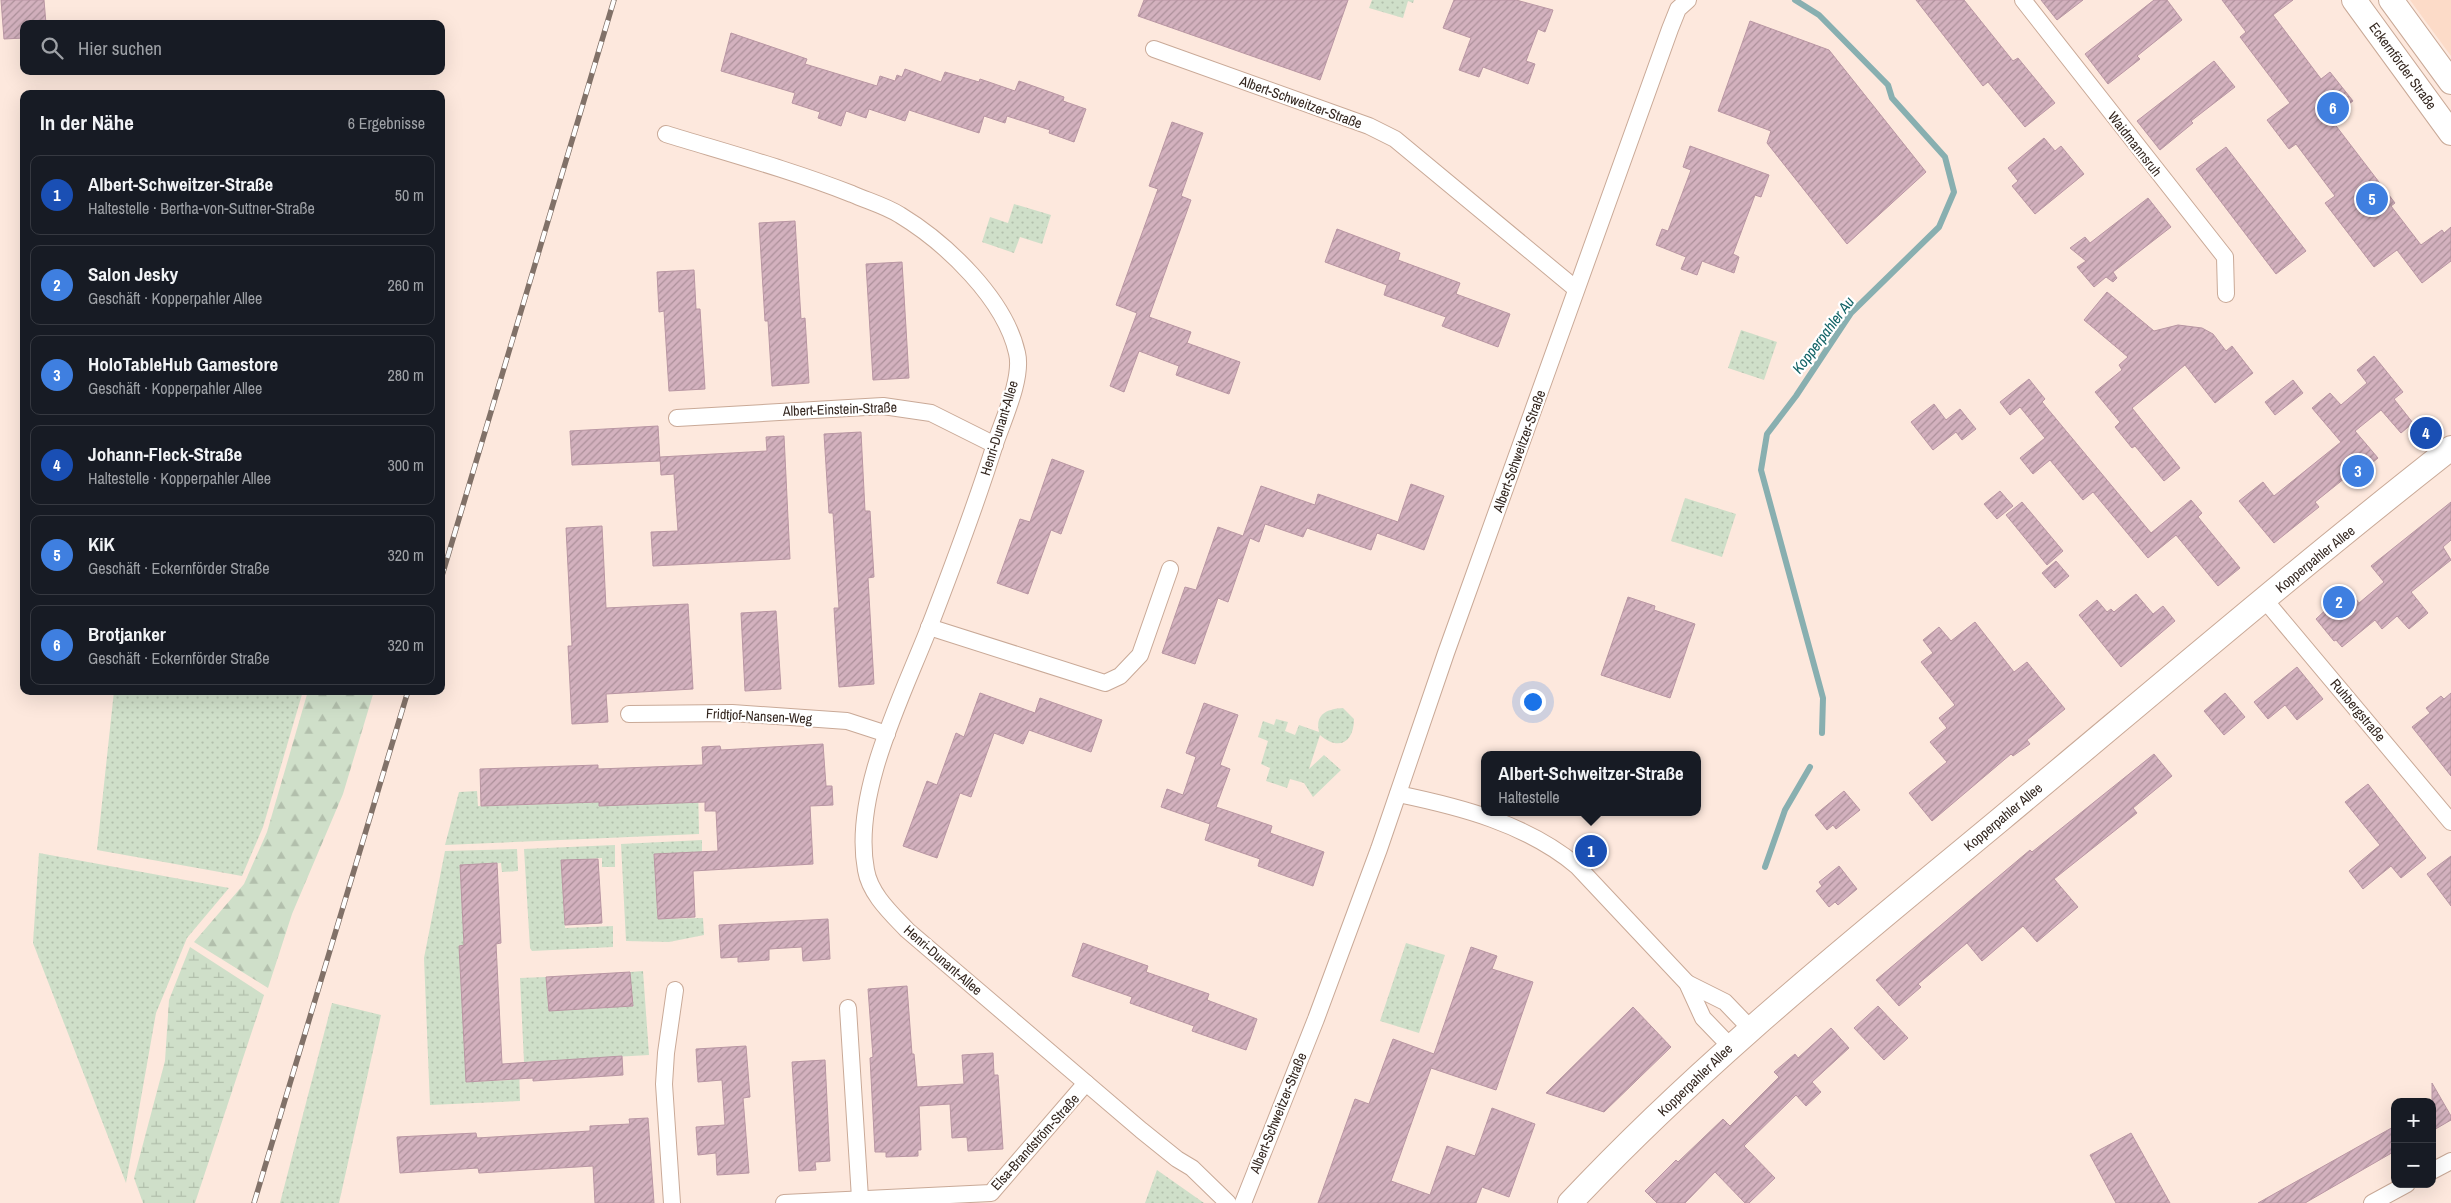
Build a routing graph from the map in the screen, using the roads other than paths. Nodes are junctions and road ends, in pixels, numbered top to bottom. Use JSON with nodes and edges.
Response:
{"nodes":[{"id":1,"x":2024,"y":0,"type":"edge"},
{"id":2,"x":2354,"y":0,"type":"edge"},
{"id":3,"x":2391,"y":0,"type":"edge"},
{"id":4,"x":1683,"y":4,"type":"edge"},
{"id":5,"x":1154,"y":49,"type":"dead end"},
{"id":6,"x":2451,"y":82,"type":"edge"},
{"id":7,"x":2451,"y":133,"type":"edge"},
{"id":8,"x":666,"y":134,"type":"dead end"},
{"id":9,"x":1576,"y":289,"type":"junction"},
{"id":10,"x":2226,"y":294,"type":"dead end"},
{"id":11,"x":677,"y":418,"type":"dead end"},
{"id":12,"x":995,"y":445,"type":"junction"},
{"id":13,"x":2451,"y":448,"type":"edge"},
{"id":14,"x":1170,"y":569,"type":"dead end"},
{"id":15,"x":2264,"y":599,"type":"junction"},
{"id":16,"x":929,"y":626,"type":"junction"},
{"id":17,"x":629,"y":714,"type":"dead end"},
{"id":18,"x":887,"y":734,"type":"junction"},
{"id":19,"x":1398,"y":794,"type":"junction"},
{"id":20,"x":1481,"y":816,"type":"edge"},
{"id":21,"x":1482,"y":816,"type":"edge"},
{"id":22,"x":2451,"y":822,"type":"edge"},
{"id":23,"x":1687,"y":983,"type":"junction"},
{"id":24,"x":675,"y":990,"type":"dead end"},
{"id":25,"x":848,"y":1008,"type":"dead end"},
{"id":26,"x":1750,"y":1028,"type":"junction"},
{"id":27,"x":1730,"y":1046,"type":"junction"},
{"id":28,"x":1086,"y":1084,"type":"junction"},
{"id":29,"x":2451,"y":1161,"type":"edge"},
{"id":30,"x":2436,"y":1169,"type":"edge"},
{"id":31,"x":2400,"y":1188,"type":"edge"},
{"id":32,"x":860,"y":1198,"type":"junction"},
{"id":33,"x":989,"y":1198,"type":"edge"},
{"id":34,"x":672,"y":1203,"type":"edge"},
{"id":35,"x":784,"y":1203,"type":"edge"},
{"id":36,"x":1228,"y":1203,"type":"edge"},
{"id":37,"x":1242,"y":1203,"type":"edge"},
{"id":38,"x":1570,"y":1203,"type":"edge"},
{"id":39,"x":2372,"y":1203,"type":"edge"}],
"edges":[{"from":1,"to":10,"type":"street","name":"Waidmannsruh"},
{"from":2,"to":7,"type":"street","name":"Eckernförder Straße"},
{"from":3,"to":6,"type":"street","name":"Eckernförder Straße"},
{"from":4,"to":9,"type":"street","name":"Albert-Schweitzer-Straße"},
{"from":5,"to":9,"type":"street","name":"Albert-Schweitzer-Straße"},
{"from":8,"to":12,"type":"street","name":"Henri-Dunant-Allee"},
{"from":9,"to":19,"type":"street","name":"Albert-Schweitzer-Straße"},
{"from":11,"to":12,"type":"street","name":"Albert-Einstein-Straße"},
{"from":12,"to":16,"type":"street","name":"Henri-Dunant-Allee"},
{"from":13,"to":15,"type":"street","name":"Kopperpahler Allee"},
{"from":14,"to":16,"type":"street"},
{"from":15,"to":22,"type":"street","name":"Ruhbergstraße"},
{"from":15,"to":26,"type":"street","name":"Kopperpahler Allee"},
{"from":16,"to":18,"type":"street","name":"Henri-Dunant-Allee"},
{"from":17,"to":18,"type":"street","name":"Fridtjof-Nansen-Weg"},
{"from":18,"to":28,"type":"street","name":"Henri-Dunant-Allee"},
{"from":19,"to":20,"type":"street"},
{"from":19,"to":37,"type":"street","name":"Albert-Schweitzer-Straße"},
{"from":21,"to":23,"type":"street"},
{"from":23,"to":26,"type":"street"},
{"from":23,"to":27,"type":"street"},
{"from":24,"to":34,"type":"street"},
{"from":25,"to":32,"type":"street"},
{"from":26,"to":27,"type":"street","name":"Kopperpahler Allee"},
{"from":27,"to":38,"type":"street","name":"Kopperpahler Allee"},
{"from":28,"to":33,"type":"street","name":"Elsa-Brandström-Straße"},
{"from":28,"to":36,"type":"street","name":"Henri-Dunant-Allee"},
{"from":29,"to":30,"type":"street"},
{"from":31,"to":39,"type":"street"},
{"from":32,"to":33,"type":"street","name":"Elsa-Brandström-Straße"},
{"from":32,"to":35,"type":"street","name":"Elsa-Brandström-Straße"}]}
